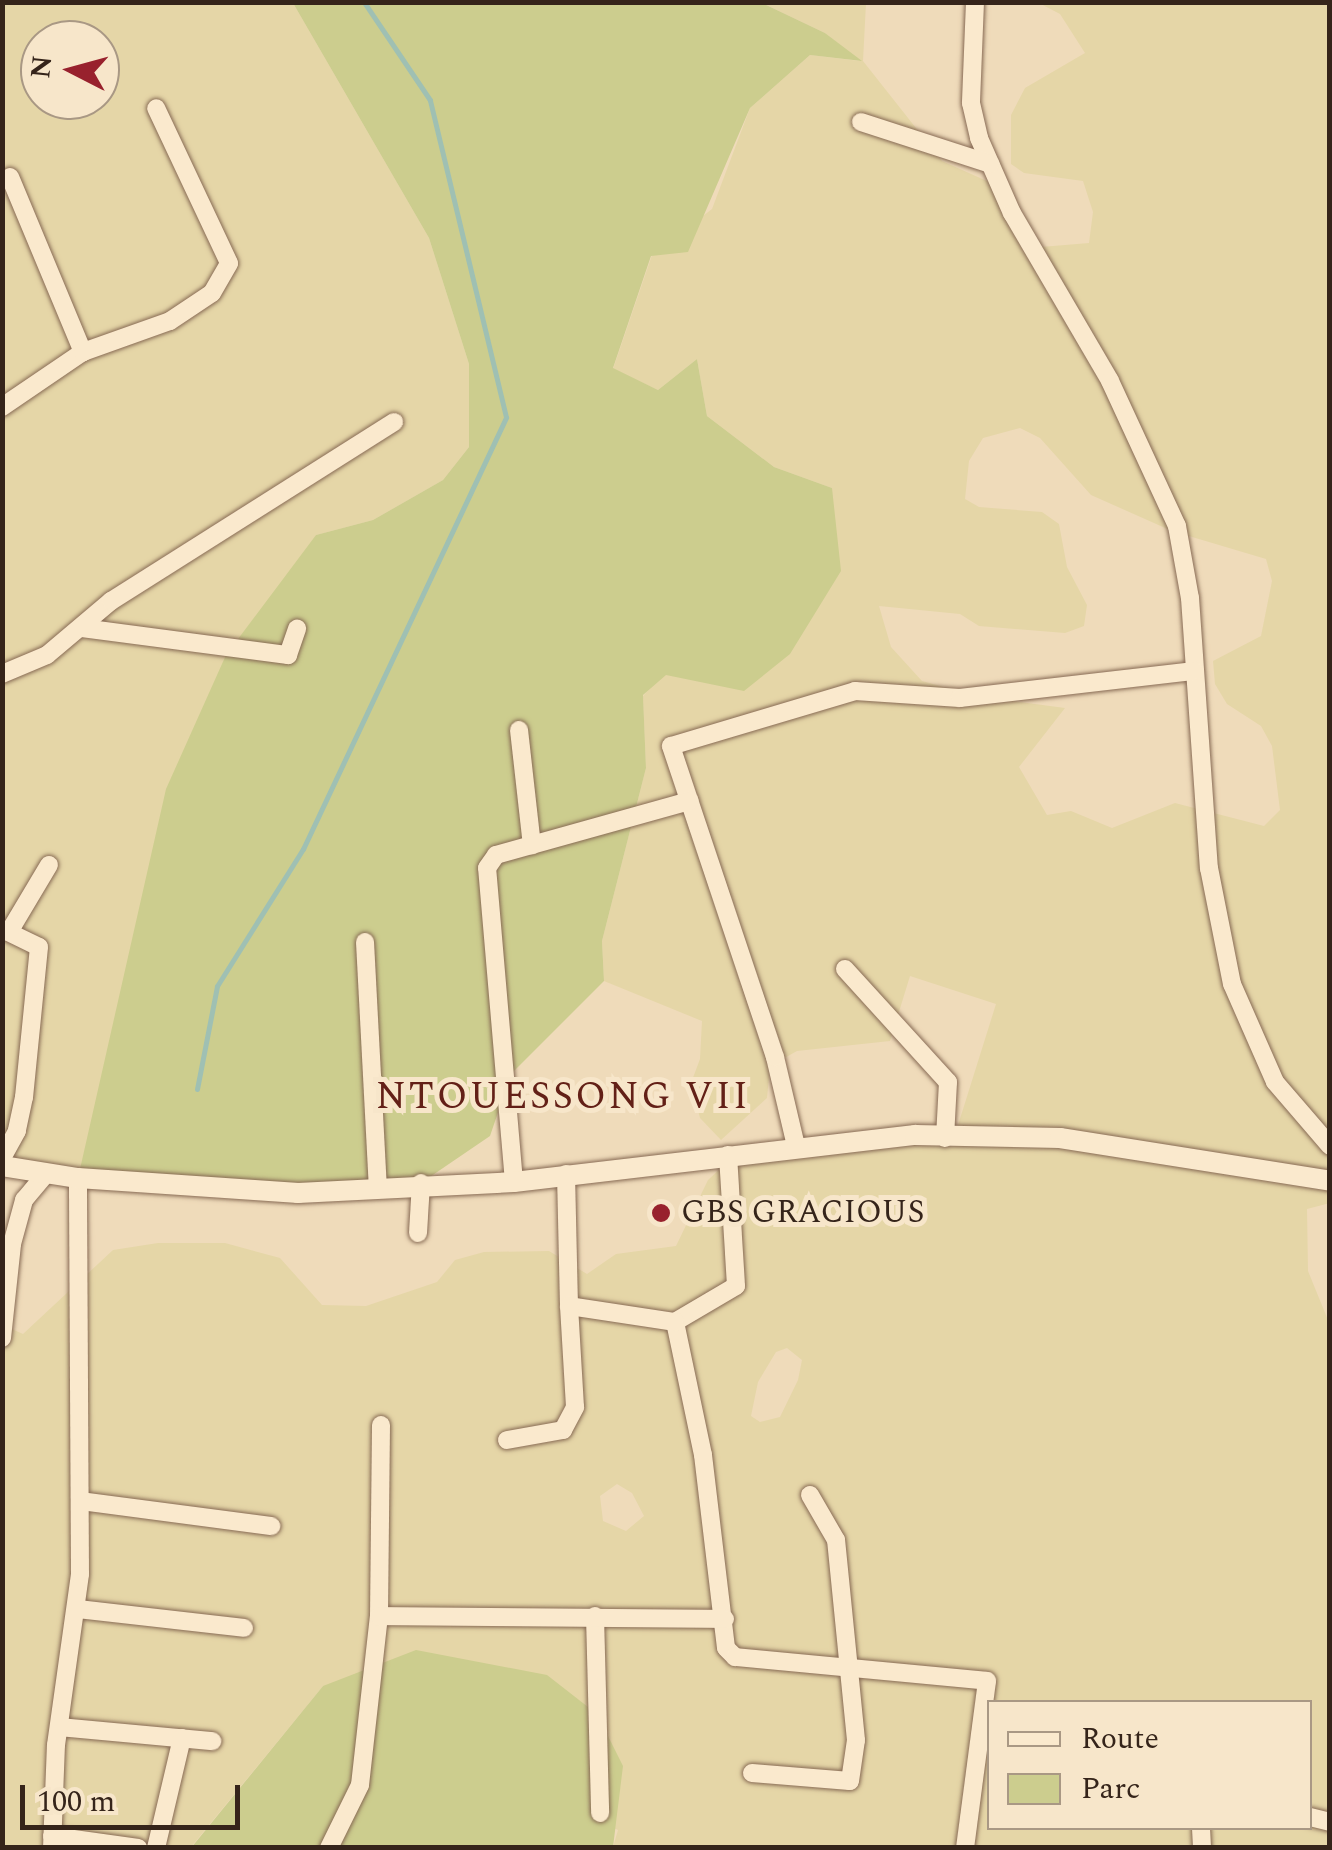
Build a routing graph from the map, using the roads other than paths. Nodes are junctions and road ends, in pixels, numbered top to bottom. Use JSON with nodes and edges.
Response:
{"nodes":[{"id":1,"x":975,"y":2,"type":"edge"},
{"id":2,"x":156,"y":108,"type":"dead end"},
{"id":3,"x":861,"y":122,"type":"dead end"},
{"id":4,"x":990,"y":164,"type":"junction"},
{"id":5,"x":10,"y":177,"type":"dead end"},
{"id":6,"x":83,"y":352,"type":"junction"},
{"id":7,"x":2,"y":407,"type":"edge"},
{"id":8,"x":394,"y":422,"type":"dead end"},
{"id":9,"x":82,"y":628,"type":"junction"},
{"id":10,"x":296,"y":629,"type":"dead end"},
{"id":11,"x":1194,"y":670,"type":"junction"},
{"id":12,"x":2,"y":674,"type":"edge"},
{"id":13,"x":519,"y":730,"type":"dead end"},
{"id":14,"x":690,"y":801,"type":"junction"},
{"id":15,"x":532,"y":845,"type":"junction"},
{"id":16,"x":49,"y":865,"type":"dead end"},
{"id":17,"x":6,"y":930,"type":"edge"},
{"id":18,"x":365,"y":942,"type":"dead end"},
{"id":19,"x":846,"y":970,"type":"dead end"},
{"id":20,"x":946,"y":1137,"type":"junction"},
{"id":21,"x":796,"y":1146,"type":"junction"},
{"id":22,"x":1330,"y":1146,"type":"edge"},
{"id":23,"x":728,"y":1155,"type":"junction"},
{"id":24,"x":2,"y":1158,"type":"edge"},
{"id":25,"x":2,"y":1166,"type":"edge"},
{"id":26,"x":566,"y":1174,"type":"junction"},
{"id":27,"x":45,"y":1175,"type":"junction"},
{"id":28,"x":78,"y":1178,"type":"junction"},
{"id":29,"x":1330,"y":1181,"type":"edge"},
{"id":30,"x":514,"y":1182,"type":"junction"},
{"id":31,"x":420,"y":1183,"type":"junction"},
{"id":32,"x":378,"y":1189,"type":"junction"},
{"id":33,"x":418,"y":1233,"type":"dead end"},
{"id":34,"x":569,"y":1306,"type":"junction"},
{"id":35,"x":676,"y":1322,"type":"junction"},
{"id":36,"x":2,"y":1338,"type":"edge"},
{"id":37,"x":381,"y":1424,"type":"dead end"},
{"id":38,"x":507,"y":1440,"type":"dead end"},
{"id":39,"x":810,"y":1494,"type":"dead end"},
{"id":40,"x":82,"y":1501,"type":"junction"},
{"id":41,"x":271,"y":1526,"type":"dead end"},
{"id":42,"x":78,"y":1608,"type":"junction"},
{"id":43,"x":379,"y":1616,"type":"junction"},
{"id":44,"x":595,"y":1616,"type":"junction"},
{"id":45,"x":725,"y":1619,"type":"junction"},
{"id":46,"x":244,"y":1628,"type":"dead end"},
{"id":47,"x":848,"y":1666,"type":"junction"},
{"id":48,"x":60,"y":1727,"type":"junction"},
{"id":49,"x":182,"y":1738,"type":"junction"},
{"id":50,"x":212,"y":1741,"type":"dead end"},
{"id":51,"x":984,"y":1772,"type":"edge"},
{"id":52,"x":752,"y":1773,"type":"dead end"},
{"id":53,"x":600,"y":1813,"type":"dead end"},
{"id":54,"x":52,"y":1842,"type":"edge"},
{"id":55,"x":138,"y":1848,"type":"edge"},
{"id":56,"x":156,"y":1848,"type":"edge"},
{"id":57,"x":329,"y":1848,"type":"edge"},
{"id":58,"x":965,"y":1848,"type":"edge"}],
"edges":[{"from":1,"to":4,"type":"street"},
{"from":2,"to":6,"type":"street"},
{"from":3,"to":4,"type":"street"},
{"from":4,"to":11,"type":"street"},
{"from":5,"to":6,"type":"street"},
{"from":6,"to":7,"type":"street"},
{"from":8,"to":9,"type":"street"},
{"from":9,"to":10,"type":"street"},
{"from":9,"to":12,"type":"street"},
{"from":11,"to":14,"type":"street"},
{"from":11,"to":22,"type":"street"},
{"from":13,"to":15,"type":"street"},
{"from":14,"to":15,"type":"street"},
{"from":14,"to":21,"type":"street"},
{"from":15,"to":30,"type":"street"},
{"from":16,"to":17,"type":"street"},
{"from":17,"to":24,"type":"street"},
{"from":18,"to":32,"type":"street"},
{"from":19,"to":20,"type":"street"},
{"from":20,"to":21,"type":"street"},
{"from":20,"to":29,"type":"street"},
{"from":21,"to":23,"type":"street"},
{"from":23,"to":26,"type":"street"},
{"from":23,"to":35,"type":"street"},
{"from":25,"to":27,"type":"street"},
{"from":26,"to":30,"type":"street"},
{"from":26,"to":34,"type":"street"},
{"from":27,"to":28,"type":"street"},
{"from":27,"to":36,"type":"street"},
{"from":28,"to":32,"type":"street"},
{"from":28,"to":40,"type":"street"},
{"from":30,"to":31,"type":"street"},
{"from":31,"to":32,"type":"street"},
{"from":31,"to":33,"type":"street"},
{"from":34,"to":35,"type":"street"},
{"from":34,"to":38,"type":"street"},
{"from":35,"to":45,"type":"street"},
{"from":37,"to":43,"type":"street"},
{"from":39,"to":47,"type":"street"},
{"from":40,"to":41,"type":"street"},
{"from":40,"to":42,"type":"street"},
{"from":42,"to":46,"type":"street"},
{"from":42,"to":48,"type":"street"},
{"from":43,"to":44,"type":"street"},
{"from":43,"to":57,"type":"street"},
{"from":44,"to":45,"type":"street"},
{"from":44,"to":53,"type":"street"},
{"from":45,"to":47,"type":"street"},
{"from":47,"to":51,"type":"street"},
{"from":47,"to":52,"type":"street"},
{"from":48,"to":49,"type":"street"},
{"from":48,"to":54,"type":"street"},
{"from":49,"to":50,"type":"street"},
{"from":49,"to":56,"type":"street"},
{"from":51,"to":58,"type":"street"},
{"from":54,"to":55,"type":"street"}]}
